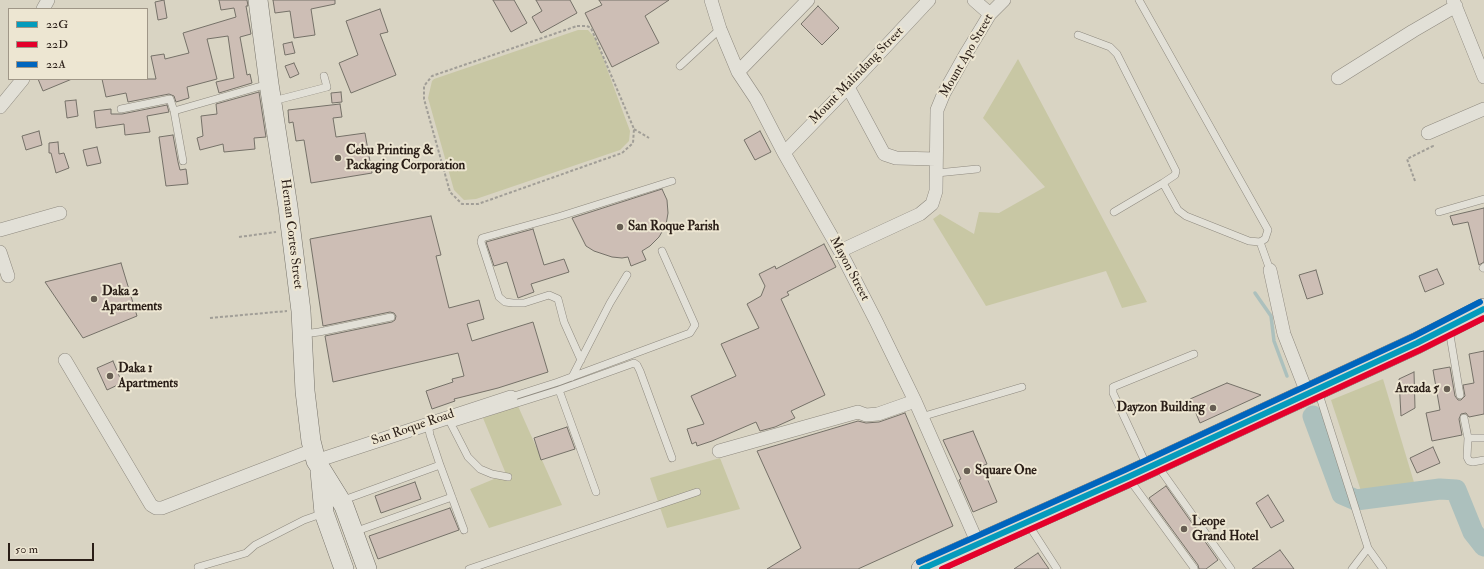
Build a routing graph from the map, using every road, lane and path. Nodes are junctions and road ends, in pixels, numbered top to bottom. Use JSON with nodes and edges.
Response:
{"nodes":[{"id":1,"x":258,"y":0,"type":"edge"},
{"id":2,"x":711,"y":0,"type":"edge"},
{"id":3,"x":808,"y":0,"type":"edge"},
{"id":4,"x":928,"y":0,"type":"edge"},
{"id":5,"x":974,"y":0,"type":"edge"},
{"id":6,"x":1004,"y":0,"type":"edge"},
{"id":7,"x":1139,"y":0,"type":"edge"},
{"id":8,"x":1454,"y":3,"type":"edge"},
{"id":9,"x":990,"y":14,"type":"junction"},
{"id":10,"x":720,"y":29,"type":"junction"},
{"id":11,"x":1078,"y":35,"type":"dead end"},
{"id":12,"x":680,"y":66,"type":"dead end"},
{"id":13,"x":738,"y":72,"type":"junction"},
{"id":14,"x":324,"y":76,"type":"dead end"},
{"id":15,"x":1484,"y":77,"type":"edge"},
{"id":16,"x":1338,"y":78,"type":"dead end"},
{"id":17,"x":22,"y":80,"type":"edge"},
{"id":18,"x":848,"y":87,"type":"junction"},
{"id":19,"x":271,"y":92,"type":"junction"},
{"id":20,"x":0,"y":107,"type":"edge"},
{"id":21,"x":122,"y":109,"type":"dead end"},
{"id":22,"x":1484,"y":109,"type":"edge"},
{"id":23,"x":174,"y":111,"type":"junction"},
{"id":24,"x":634,"y":129,"type":"junction"},
{"id":25,"x":1428,"y":133,"type":"joint"},
{"id":26,"x":649,"y":138,"type":"dead end"},
{"id":27,"x":784,"y":153,"type":"junction"},
{"id":28,"x":936,"y":159,"type":"junction"},
{"id":29,"x":183,"y":161,"type":"dead end"},
{"id":30,"x":977,"y":170,"type":"dead end"},
{"id":31,"x":937,"y":173,"type":"junction"},
{"id":32,"x":672,"y":181,"type":"dead end"},
{"id":33,"x":1415,"y":181,"type":"dead end"},
{"id":34,"x":1163,"y":183,"type":"junction"},
{"id":35,"x":1484,"y":199,"type":"edge"},
{"id":36,"x":60,"y":212,"type":"dead end"},
{"id":37,"x":1114,"y":212,"type":"dead end"},
{"id":38,"x":1439,"y":212,"type":"dead end"},
{"id":39,"x":0,"y":230,"type":"edge"},
{"id":40,"x":291,"y":230,"type":"junction"},
{"id":41,"x":239,"y":237,"type":"dead end"},
{"id":42,"x":1260,"y":242,"type":"junction"},
{"id":43,"x":662,"y":251,"type":"dead end"},
{"id":44,"x":840,"y":251,"type":"junction"},
{"id":45,"x":0,"y":252,"type":"edge"},
{"id":46,"x":1270,"y":270,"type":"joint"},
{"id":47,"x":627,"y":275,"type":"dead end"},
{"id":48,"x":8,"y":276,"type":"dead end"},
{"id":49,"x":1484,"y":309,"type":"edge"},
{"id":50,"x":301,"y":311,"type":"junction"},
{"id":51,"x":392,"y":317,"type":"dead end"},
{"id":52,"x":210,"y":318,"type":"dead end"},
{"id":53,"x":1449,"y":327,"type":"junction"},
{"id":54,"x":302,"y":334,"type":"junction"},
{"id":55,"x":1194,"y":354,"type":"dead end"},
{"id":56,"x":65,"y":360,"type":"dead end"},
{"id":57,"x":581,"y":360,"type":"junction"},
{"id":58,"x":572,"y":377,"type":"junction"},
{"id":59,"x":1022,"y":387,"type":"dead end"},
{"id":60,"x":559,"y":390,"type":"junction"},
{"id":61,"x":1312,"y":391,"type":"junction"},
{"id":62,"x":1460,"y":394,"type":"dead end"},
{"id":63,"x":511,"y":396,"type":"joint"},
{"id":64,"x":915,"y":401,"type":"junction"},
{"id":65,"x":921,"y":417,"type":"junction"},
{"id":66,"x":1464,"y":418,"type":"dead end"},
{"id":67,"x":449,"y":420,"type":"junction"},
{"id":68,"x":428,"y":424,"type":"junction"},
{"id":69,"x":1468,"y":438,"type":"junction"},
{"id":70,"x":1484,"y":438,"type":"edge"},
{"id":71,"x":719,"y":450,"type":"dead end"},
{"id":72,"x":672,"y":458,"type":"dead end"},
{"id":73,"x":316,"y":459,"type":"junction"},
{"id":74,"x":1484,"y":460,"type":"edge"},
{"id":75,"x":440,"y":465,"type":"junction"},
{"id":76,"x":1152,"y":466,"type":"junction"},
{"id":77,"x":508,"y":477,"type":"dead end"},
{"id":78,"x":1128,"y":477,"type":"junction"},
{"id":79,"x":596,"y":492,"type":"dead end"},
{"id":80,"x":697,"y":492,"type":"dead end"},
{"id":81,"x":452,"y":497,"type":"junction"},
{"id":82,"x":333,"y":508,"type":"junction"},
{"id":83,"x":1027,"y":522,"type":"junction"},
{"id":84,"x":464,"y":530,"type":"dead end"},
{"id":85,"x":354,"y":532,"type":"junction"},
{"id":86,"x":978,"y":544,"type":"junction"},
{"id":87,"x":1368,"y":548,"type":"junction"},
{"id":88,"x":198,"y":567,"type":"dead end"},
{"id":89,"x":1194,"y":568,"type":"edge"},
{"id":90,"x":344,"y":569,"type":"edge"},
{"id":91,"x":356,"y":569,"type":"edge"},
{"id":92,"x":367,"y":569,"type":"edge"},
{"id":93,"x":469,"y":569,"type":"edge"},
{"id":94,"x":922,"y":569,"type":"edge"},
{"id":95,"x":1057,"y":569,"type":"edge"},
{"id":96,"x":1231,"y":569,"type":"edge"},
{"id":97,"x":1352,"y":569,"type":"edge"},
{"id":98,"x":1383,"y":569,"type":"edge"}],
"edges":[{"from":1,"to":19,"type":"main road","name":"Hernan Cortes Street"},
{"from":2,"to":10,"type":"street","name":"Mayon Street"},
{"from":3,"to":13,"type":"street"},
{"from":4,"to":18,"type":"street","name":"Mount Malindang Street"},
{"from":5,"to":9,"type":"street"},
{"from":6,"to":9,"type":"street","name":"Mount Apo Street"},
{"from":7,"to":42,"type":"lane"},
{"from":8,"to":15,"type":"street"},
{"from":8,"to":16,"type":"street"},
{"from":9,"to":28,"type":"street","name":"Mount Apo Street"},
{"from":10,"to":12,"type":"lane"},
{"from":10,"to":13,"type":"street","name":"Mayon Street"},
{"from":11,"to":34,"type":"lane"},
{"from":13,"to":27,"type":"street","name":"Mayon Street"},
{"from":14,"to":19,"type":"lane"},
{"from":17,"to":20,"type":"street"},
{"from":18,"to":27,"type":"street","name":"Mount Malindang Street"},
{"from":18,"to":28,"type":"street"},
{"from":19,"to":23,"type":"lane"},
{"from":19,"to":40,"type":"main road","name":"Hernan Cortes Street"},
{"from":21,"to":23,"type":"lane"},
{"from":22,"to":25,"type":"street"},
{"from":23,"to":29,"type":"lane"},
{"from":24,"to":24,"type":"path"},
{"from":24,"to":26,"type":"path"},
{"from":25,"to":33,"type":"path"},
{"from":27,"to":44,"type":"street","name":"Mayon Street"},
{"from":28,"to":31,"type":"street","name":"Mount Apo Street"},
{"from":30,"to":31,"type":"lane"},
{"from":31,"to":44,"type":"street","name":"Mount Apo Street"},
{"from":32,"to":57,"type":"lane"},
{"from":34,"to":37,"type":"lane"},
{"from":34,"to":42,"type":"lane"},
{"from":35,"to":38,"type":"lane"},
{"from":36,"to":39,"type":"street"},
{"from":40,"to":41,"type":"path"},
{"from":40,"to":50,"type":"main road","name":"Hernan Cortes Street"},
{"from":42,"to":46,"type":"lane"},
{"from":43,"to":58,"type":"lane"},
{"from":44,"to":64,"type":"street","name":"Mayon Street"},
{"from":45,"to":48,"type":"street"},
{"from":46,"to":61,"type":"street"},
{"from":47,"to":57,"type":"lane"},
{"from":49,"to":53,"type":"main road"},
{"from":50,"to":52,"type":"path"},
{"from":50,"to":54,"type":"main road","name":"Hernan Cortes Street"},
{"from":51,"to":54,"type":"lane"},
{"from":53,"to":61,"type":"main road"},
{"from":53,"to":62,"type":"lane"},
{"from":54,"to":73,"type":"main road","name":"Hernan Cortes Street"},
{"from":55,"to":76,"type":"lane"},
{"from":56,"to":73,"type":"street","name":"San Roque Road"},
{"from":57,"to":58,"type":"lane"},
{"from":58,"to":63,"type":"lane"},
{"from":59,"to":65,"type":"lane"},
{"from":60,"to":67,"type":"lane"},
{"from":60,"to":72,"type":"lane"},
{"from":60,"to":79,"type":"lane"},
{"from":61,"to":76,"type":"main road"},
{"from":61,"to":87,"type":"lane"},
{"from":63,"to":67,"type":"street","name":"San Roque Road"},
{"from":64,"to":65,"type":"street","name":"Mayon Street"},
{"from":64,"to":71,"type":"street"},
{"from":65,"to":86,"type":"street","name":"Mayon Street"},
{"from":66,"to":69,"type":"lane"},
{"from":67,"to":68,"type":"street","name":"San Roque Road"},
{"from":67,"to":77,"type":"lane"},
{"from":68,"to":73,"type":"street","name":"San Roque Road"},
{"from":68,"to":75,"type":"lane"},
{"from":69,"to":70,"type":"lane"},
{"from":69,"to":74,"type":"lane"},
{"from":73,"to":82,"type":"main road","name":"Hernan Cortes Street"},
{"from":75,"to":81,"type":"lane"},
{"from":75,"to":82,"type":"lane"},
{"from":76,"to":78,"type":"main road"},
{"from":76,"to":96,"type":"lane"},
{"from":78,"to":83,"type":"main road"},
{"from":78,"to":89,"type":"lane"},
{"from":80,"to":93,"type":"lane"},
{"from":81,"to":84,"type":"lane"},
{"from":81,"to":85,"type":"lane"},
{"from":82,"to":85,"type":"main road","name":"Hernan Cortes Street"},
{"from":82,"to":88,"type":"lane"},
{"from":82,"to":90,"type":"main road","name":"Hernan Cortes Street"},
{"from":82,"to":91,"type":"main road","name":"Hernan Cortes Street"},
{"from":83,"to":86,"type":"main road"},
{"from":83,"to":95,"type":"lane"},
{"from":85,"to":92,"type":"main road","name":"Hernan Cortes Street"},
{"from":86,"to":94,"type":"main road"},
{"from":87,"to":97,"type":"lane"},
{"from":87,"to":98,"type":"lane"}]}
